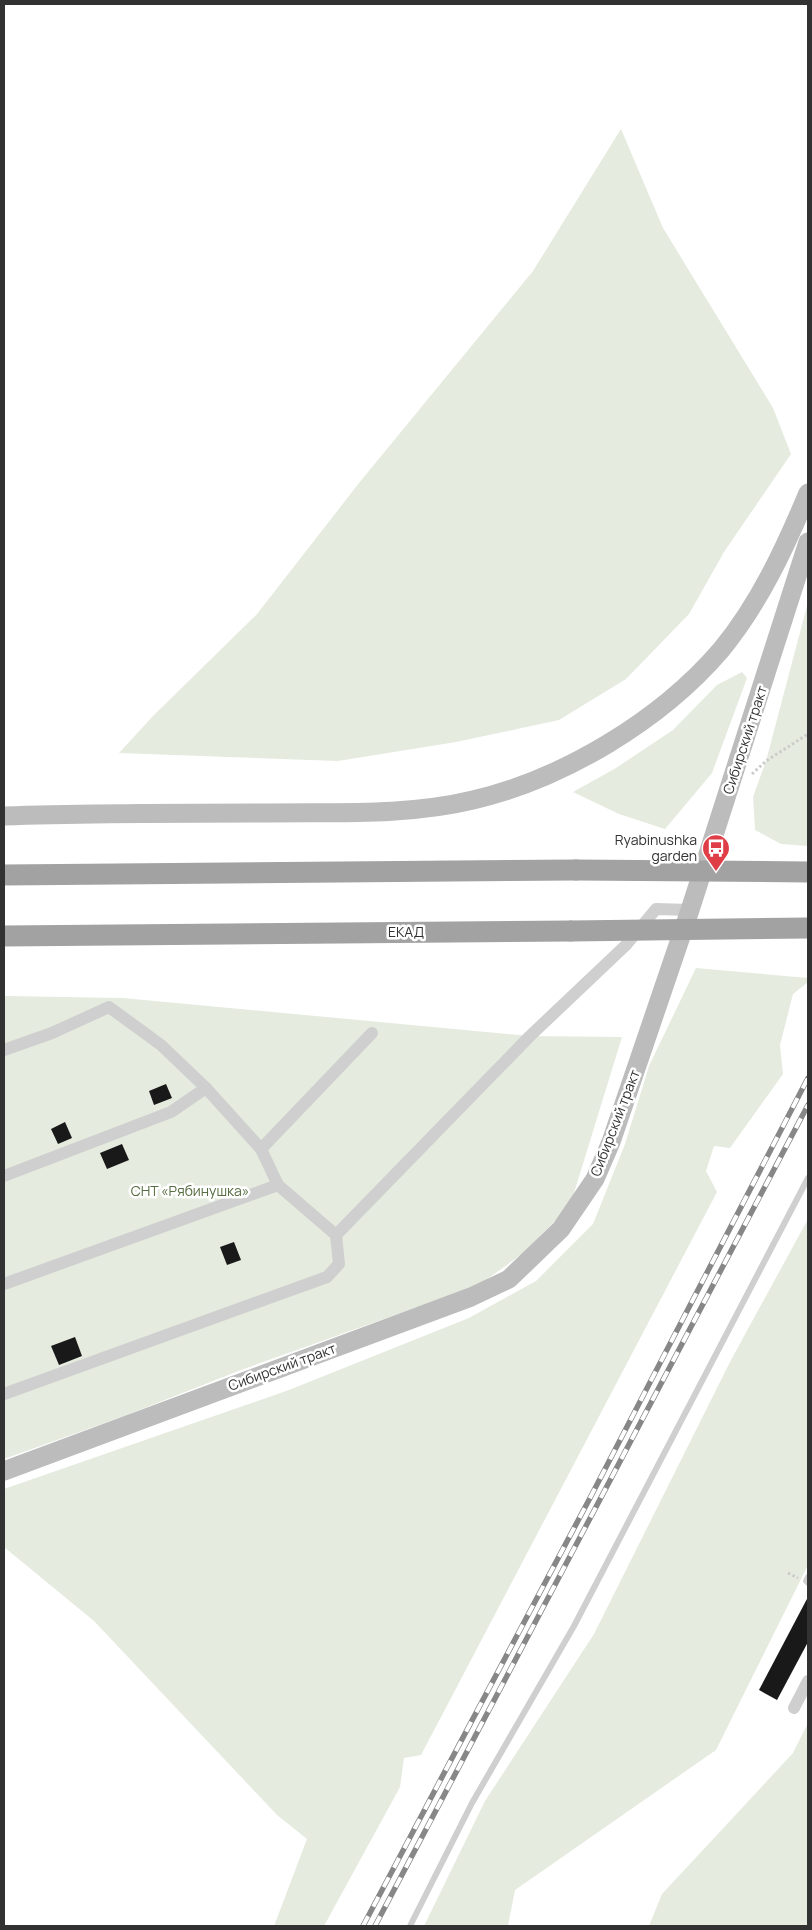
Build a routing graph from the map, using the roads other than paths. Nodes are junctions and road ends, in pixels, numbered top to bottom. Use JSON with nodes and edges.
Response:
{"nodes":[{"id":1,"x":808,"y":493,"type":"edge"},
{"id":2,"x":808,"y":542,"type":"edge"},
{"id":3,"x":4,"y":816,"type":"edge"},
{"id":4,"x":808,"y":872,"type":"edge"},
{"id":5,"x":4,"y":875,"type":"edge"},
{"id":6,"x":690,"y":910,"type":"junction"},
{"id":7,"x":808,"y":928,"type":"edge"},
{"id":8,"x":4,"y":936,"type":"edge"},
{"id":9,"x":372,"y":1033,"type":"dead end"},
{"id":10,"x":4,"y":1050,"type":"edge"},
{"id":11,"x":206,"y":1088,"type":"junction"},
{"id":12,"x":261,"y":1148,"type":"junction"},
{"id":13,"x":4,"y":1176,"type":"edge"},
{"id":14,"x":808,"y":1178,"type":"edge"},
{"id":15,"x":278,"y":1185,"type":"junction"},
{"id":16,"x":336,"y":1234,"type":"junction"},
{"id":17,"x":4,"y":1284,"type":"edge"},
{"id":18,"x":4,"y":1394,"type":"edge"},
{"id":19,"x":4,"y":1471,"type":"edge"},
{"id":20,"x":808,"y":1577,"type":"edge"},
{"id":21,"x":808,"y":1582,"type":"edge"},
{"id":22,"x":808,"y":1681,"type":"edge"},
{"id":23,"x":794,"y":1708,"type":"dead end"},
{"id":24,"x":410,"y":1926,"type":"edge"}],
"edges":[{"from":1,"to":3,"type":"main road"},
{"from":2,"to":6,"type":"main road","name":"Сибирский тракт"},
{"from":4,"to":5,"type":"highway","bridge":true},
{"from":6,"to":16,"type":"street"},
{"from":6,"to":19,"type":"main road","name":"Сибирский тракт"},
{"from":7,"to":8,"type":"highway","name":"ЕКАД","bridge":true},
{"from":9,"to":12,"type":"street"},
{"from":10,"to":11,"type":"street"},
{"from":11,"to":12,"type":"street"},
{"from":11,"to":13,"type":"street"},
{"from":12,"to":15,"type":"street"},
{"from":14,"to":24,"type":"lane"},
{"from":15,"to":16,"type":"street"},
{"from":15,"to":17,"type":"street"},
{"from":16,"to":18,"type":"street"},
{"from":20,"to":21,"type":"lane"},
{"from":22,"to":23,"type":"street"}]}
